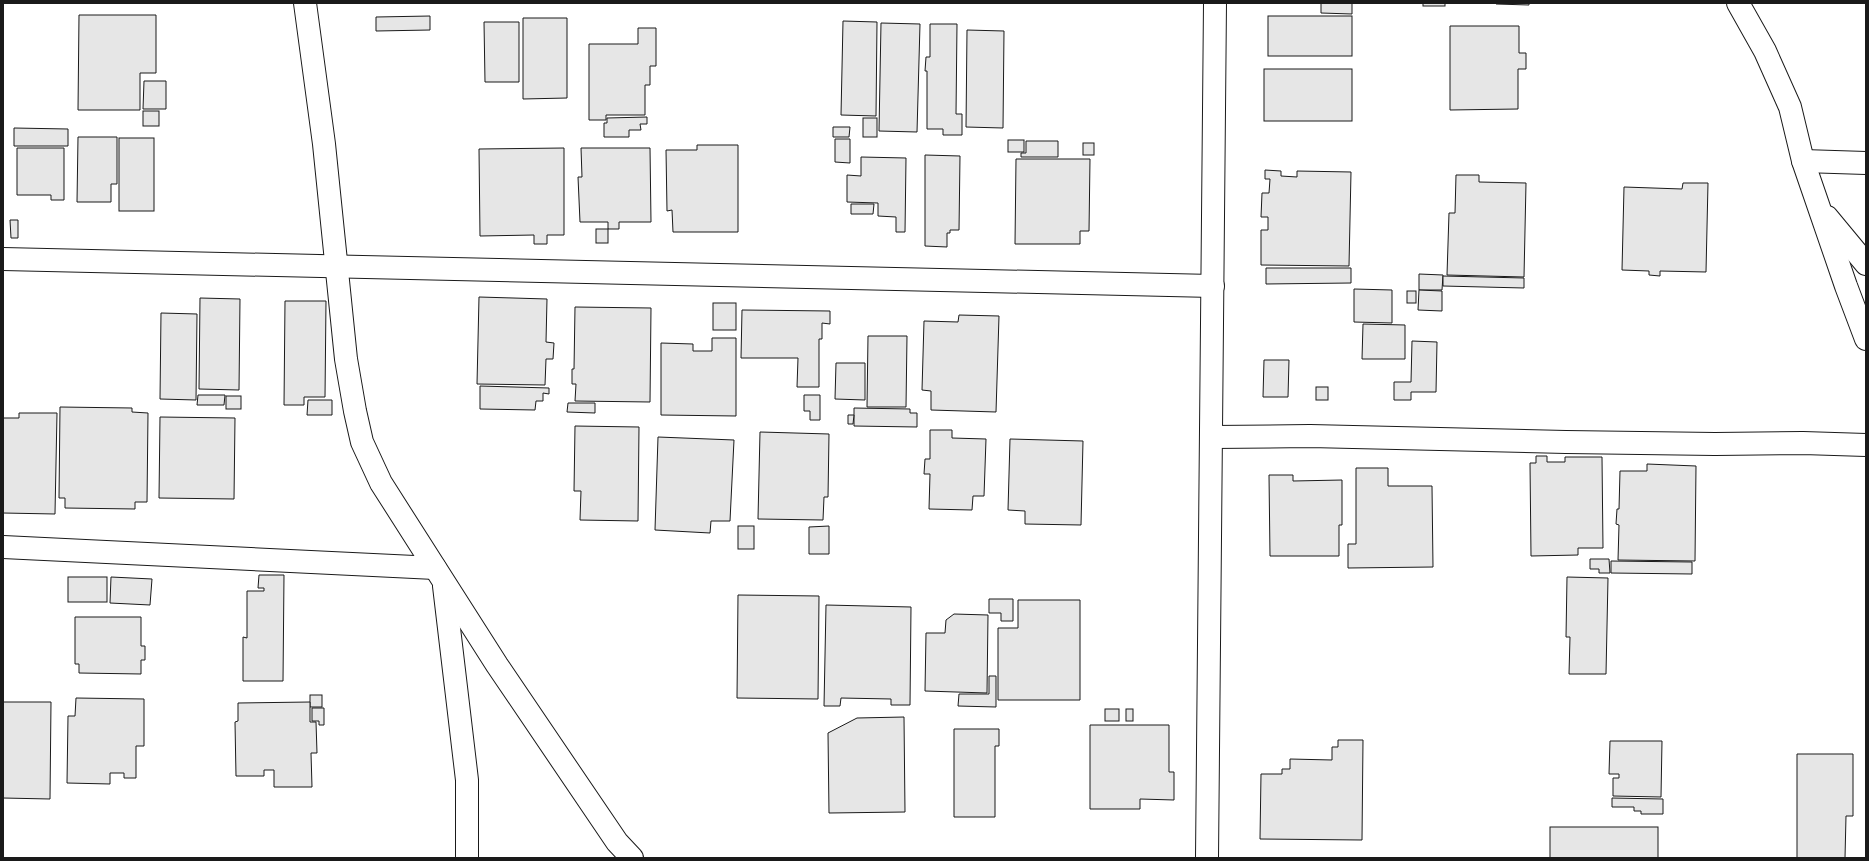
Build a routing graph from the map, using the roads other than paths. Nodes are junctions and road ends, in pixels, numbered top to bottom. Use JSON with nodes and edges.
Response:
{"nodes":[{"id":1,"x":305,"y":3,"type":"edge"},
{"id":2,"x":1215,"y":3,"type":"edge"},
{"id":3,"x":1738,"y":3,"type":"edge"},
{"id":4,"x":1803,"y":161,"type":"junction"},
{"id":5,"x":1866,"y":163,"type":"edge"},
{"id":6,"x":1818,"y":206,"type":"junction"},
{"id":7,"x":3,"y":259,"type":"edge"},
{"id":8,"x":1866,"y":264,"type":"edge"},
{"id":9,"x":337,"y":266,"type":"junction"},
{"id":10,"x":1213,"y":286,"type":"junction"},
{"id":11,"x":1866,"y":339,"type":"edge"},
{"id":12,"x":1212,"y":437,"type":"junction"},
{"id":13,"x":1866,"y":446,"type":"edge"},
{"id":14,"x":3,"y":547,"type":"edge"},
{"id":15,"x":440,"y":575,"type":"junction"},
{"id":16,"x":467,"y":858,"type":"edge"},
{"id":17,"x":632,"y":858,"type":"edge"},
{"id":18,"x":1207,"y":858,"type":"edge"}],
"edges":[{"from":1,"to":9,"type":"street"},
{"from":2,"to":10,"type":"street"},
{"from":3,"to":4,"type":"street"},
{"from":4,"to":5,"type":"street"},
{"from":4,"to":6,"type":"street"},
{"from":6,"to":8,"type":"street"},
{"from":6,"to":11,"type":"street"},
{"from":7,"to":9,"type":"street"},
{"from":9,"to":10,"type":"street"},
{"from":9,"to":15,"type":"street"},
{"from":10,"to":12,"type":"street"},
{"from":12,"to":13,"type":"street"},
{"from":12,"to":18,"type":"street"},
{"from":14,"to":15,"type":"street"},
{"from":15,"to":16,"type":"street"},
{"from":15,"to":17,"type":"street"}]}
